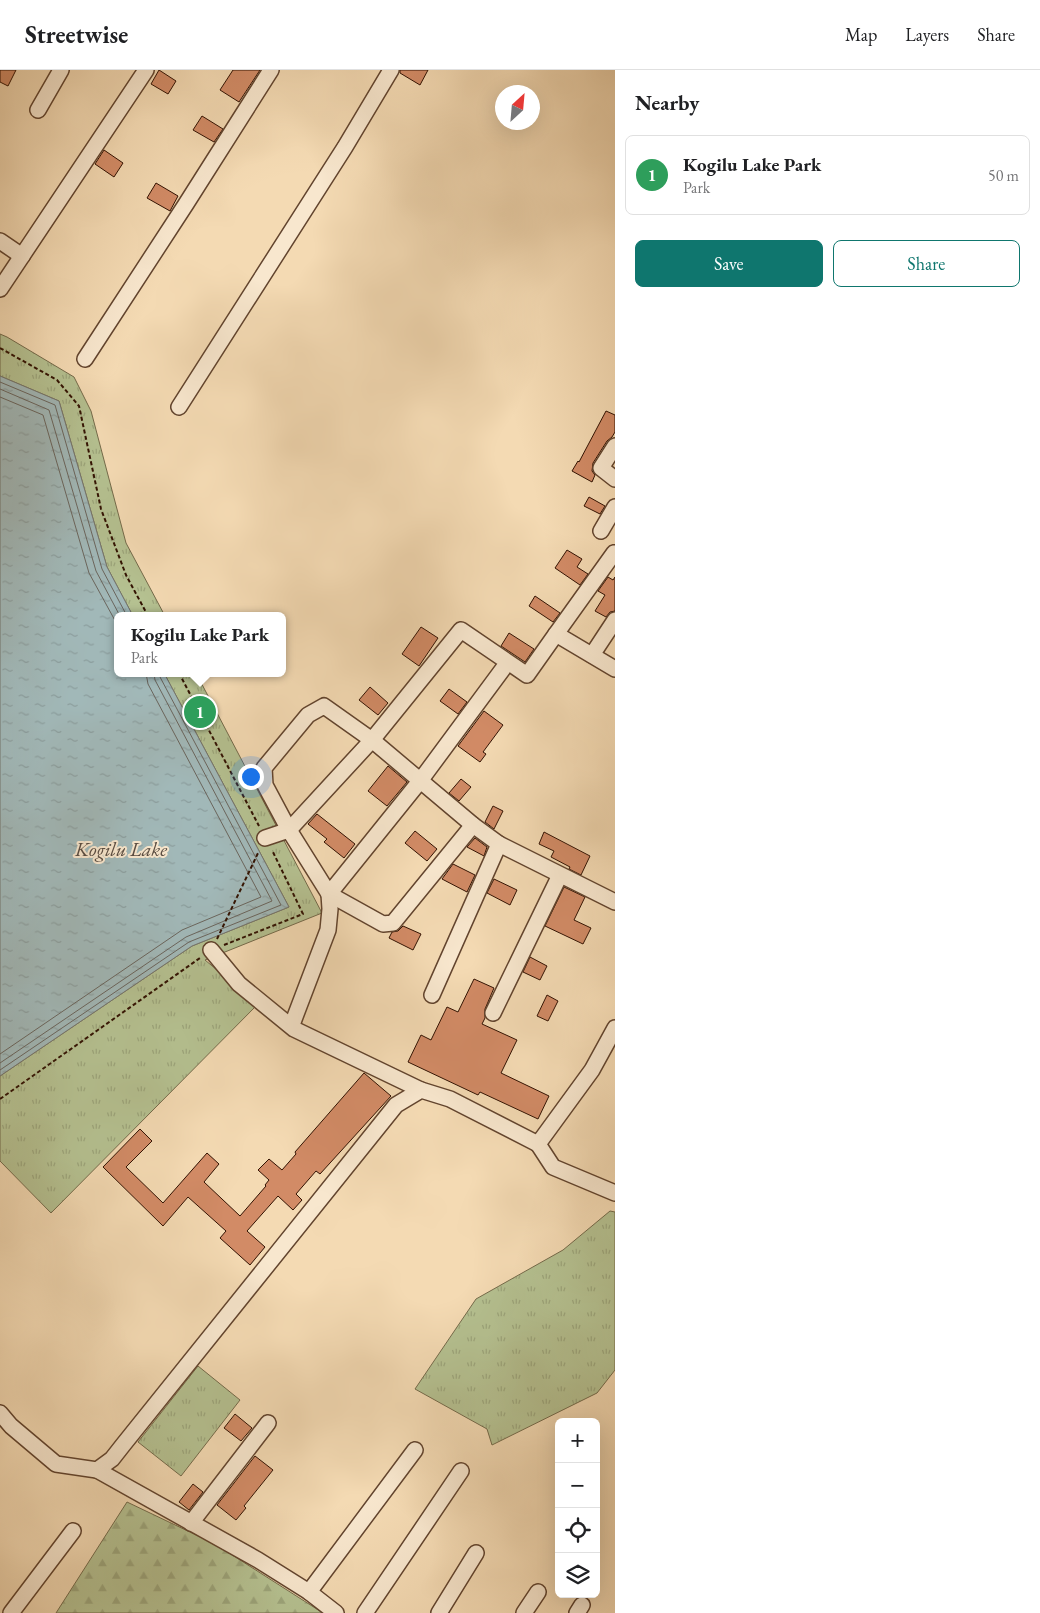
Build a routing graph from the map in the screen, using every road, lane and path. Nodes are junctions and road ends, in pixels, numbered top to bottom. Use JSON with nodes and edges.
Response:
{"nodes":[{"id":1,"x":61,"y":70,"type":"edge"},
{"id":2,"x":146,"y":70,"type":"edge"},
{"id":3,"x":271,"y":70,"type":"edge"},
{"id":4,"x":391,"y":70,"type":"edge"},
{"id":5,"x":38,"y":110,"type":"dead end"},
{"id":6,"x":0,"y":241,"type":"edge"},
{"id":7,"x":22,"y":256,"type":"junction"},
{"id":8,"x":0,"y":289,"type":"edge"},
{"id":9,"x":0,"y":348,"type":"edge"},
{"id":10,"x":85,"y":359,"type":"dead end"},
{"id":11,"x":179,"y":407,"type":"dead end"},
{"id":12,"x":615,"y":446,"type":"edge"},
{"id":13,"x":615,"y":479,"type":"edge"},
{"id":14,"x":615,"y":507,"type":"edge"},
{"id":15,"x":601,"y":531,"type":"dead end"},
{"id":16,"x":614,"y":552,"type":"dead end"},
{"id":17,"x":146,"y":612,"type":"edge"},
{"id":18,"x":615,"y":620,"type":"edge"},
{"id":19,"x":556,"y":634,"type":"junction"},
{"id":20,"x":592,"y":655,"type":"junction"},
{"id":21,"x":508,"y":662,"type":"junction"},
{"id":22,"x":615,"y":669,"type":"edge"},
{"id":23,"x":181,"y":677,"type":"edge"},
{"id":24,"x":372,"y":740,"type":"junction"},
{"id":25,"x":420,"y":781,"type":"junction"},
{"id":26,"x":473,"y":825,"type":"junction"},
{"id":27,"x":289,"y":830,"type":"junction"},
{"id":28,"x":265,"y":838,"type":"junction"},
{"id":29,"x":499,"y":844,"type":"junction"},
{"id":30,"x":560,"y":875,"type":"junction"},
{"id":31,"x":329,"y":894,"type":"junction"},
{"id":32,"x":615,"y":902,"type":"edge"},
{"id":33,"x":211,"y":950,"type":"junction"},
{"id":34,"x":432,"y":994,"type":"dead end"},
{"id":35,"x":493,"y":1013,"type":"dead end"},
{"id":36,"x":293,"y":1022,"type":"dead end"},
{"id":37,"x":615,"y":1028,"type":"edge"},
{"id":38,"x":420,"y":1090,"type":"junction"},
{"id":39,"x":0,"y":1099,"type":"edge"},
{"id":40,"x":538,"y":1144,"type":"junction"},
{"id":41,"x":615,"y":1193,"type":"edge"},
{"id":42,"x":0,"y":1413,"type":"edge"},
{"id":43,"x":268,"y":1423,"type":"dead end"},
{"id":44,"x":415,"y":1450,"type":"dead end"},
{"id":45,"x":96,"y":1470,"type":"junction"},
{"id":46,"x":461,"y":1471,"type":"dead end"},
{"id":47,"x":191,"y":1523,"type":"junction"},
{"id":48,"x":73,"y":1531,"type":"dead end"},
{"id":49,"x":476,"y":1553,"type":"dead end"},
{"id":50,"x":309,"y":1592,"type":"junction"},
{"id":51,"x":538,"y":1592,"type":"dead end"},
{"id":52,"x":11,"y":1613,"type":"edge"},
{"id":53,"x":336,"y":1613,"type":"edge"},
{"id":54,"x":365,"y":1613,"type":"edge"},
{"id":55,"x":438,"y":1613,"type":"edge"},
{"id":56,"x":524,"y":1613,"type":"edge"}],
"edges":[{"from":1,"to":5,"type":"street"},
{"from":2,"to":7,"type":"street"},
{"from":3,"to":10,"type":"street"},
{"from":4,"to":11,"type":"street"},
{"from":6,"to":7,"type":"street"},
{"from":7,"to":8,"type":"street"},
{"from":9,"to":17,"type":"path"},
{"from":12,"to":13,"type":"street"},
{"from":14,"to":15,"type":"street"},
{"from":16,"to":19,"type":"street"},
{"from":18,"to":20,"type":"street"},
{"from":19,"to":20,"type":"street"},
{"from":19,"to":21,"type":"street"},
{"from":20,"to":22,"type":"street"},
{"from":21,"to":24,"type":"street"},
{"from":21,"to":25,"type":"street"},
{"from":23,"to":28,"type":"path"},
{"from":24,"to":25,"type":"street"},
{"from":24,"to":27,"type":"street"},
{"from":24,"to":27,"type":"street"},
{"from":25,"to":26,"type":"street"},
{"from":25,"to":31,"type":"street"},
{"from":26,"to":29,"type":"street"},
{"from":26,"to":31,"type":"street"},
{"from":27,"to":28,"type":"street"},
{"from":27,"to":31,"type":"street"},
{"from":28,"to":33,"type":"path"},
{"from":28,"to":33,"type":"path"},
{"from":29,"to":30,"type":"street"},
{"from":29,"to":34,"type":"street"},
{"from":30,"to":32,"type":"street"},
{"from":30,"to":35,"type":"street"},
{"from":31,"to":36,"type":"street"},
{"from":33,"to":38,"type":"street"},
{"from":33,"to":39,"type":"path"},
{"from":37,"to":40,"type":"street"},
{"from":38,"to":40,"type":"street"},
{"from":38,"to":45,"type":"street"},
{"from":40,"to":41,"type":"street"},
{"from":42,"to":45,"type":"street"},
{"from":43,"to":47,"type":"street"},
{"from":44,"to":50,"type":"street"},
{"from":45,"to":47,"type":"street"},
{"from":46,"to":54,"type":"street"},
{"from":47,"to":50,"type":"street"},
{"from":48,"to":52,"type":"street"},
{"from":49,"to":55,"type":"street"},
{"from":50,"to":53,"type":"street"},
{"from":51,"to":56,"type":"street"}]}
